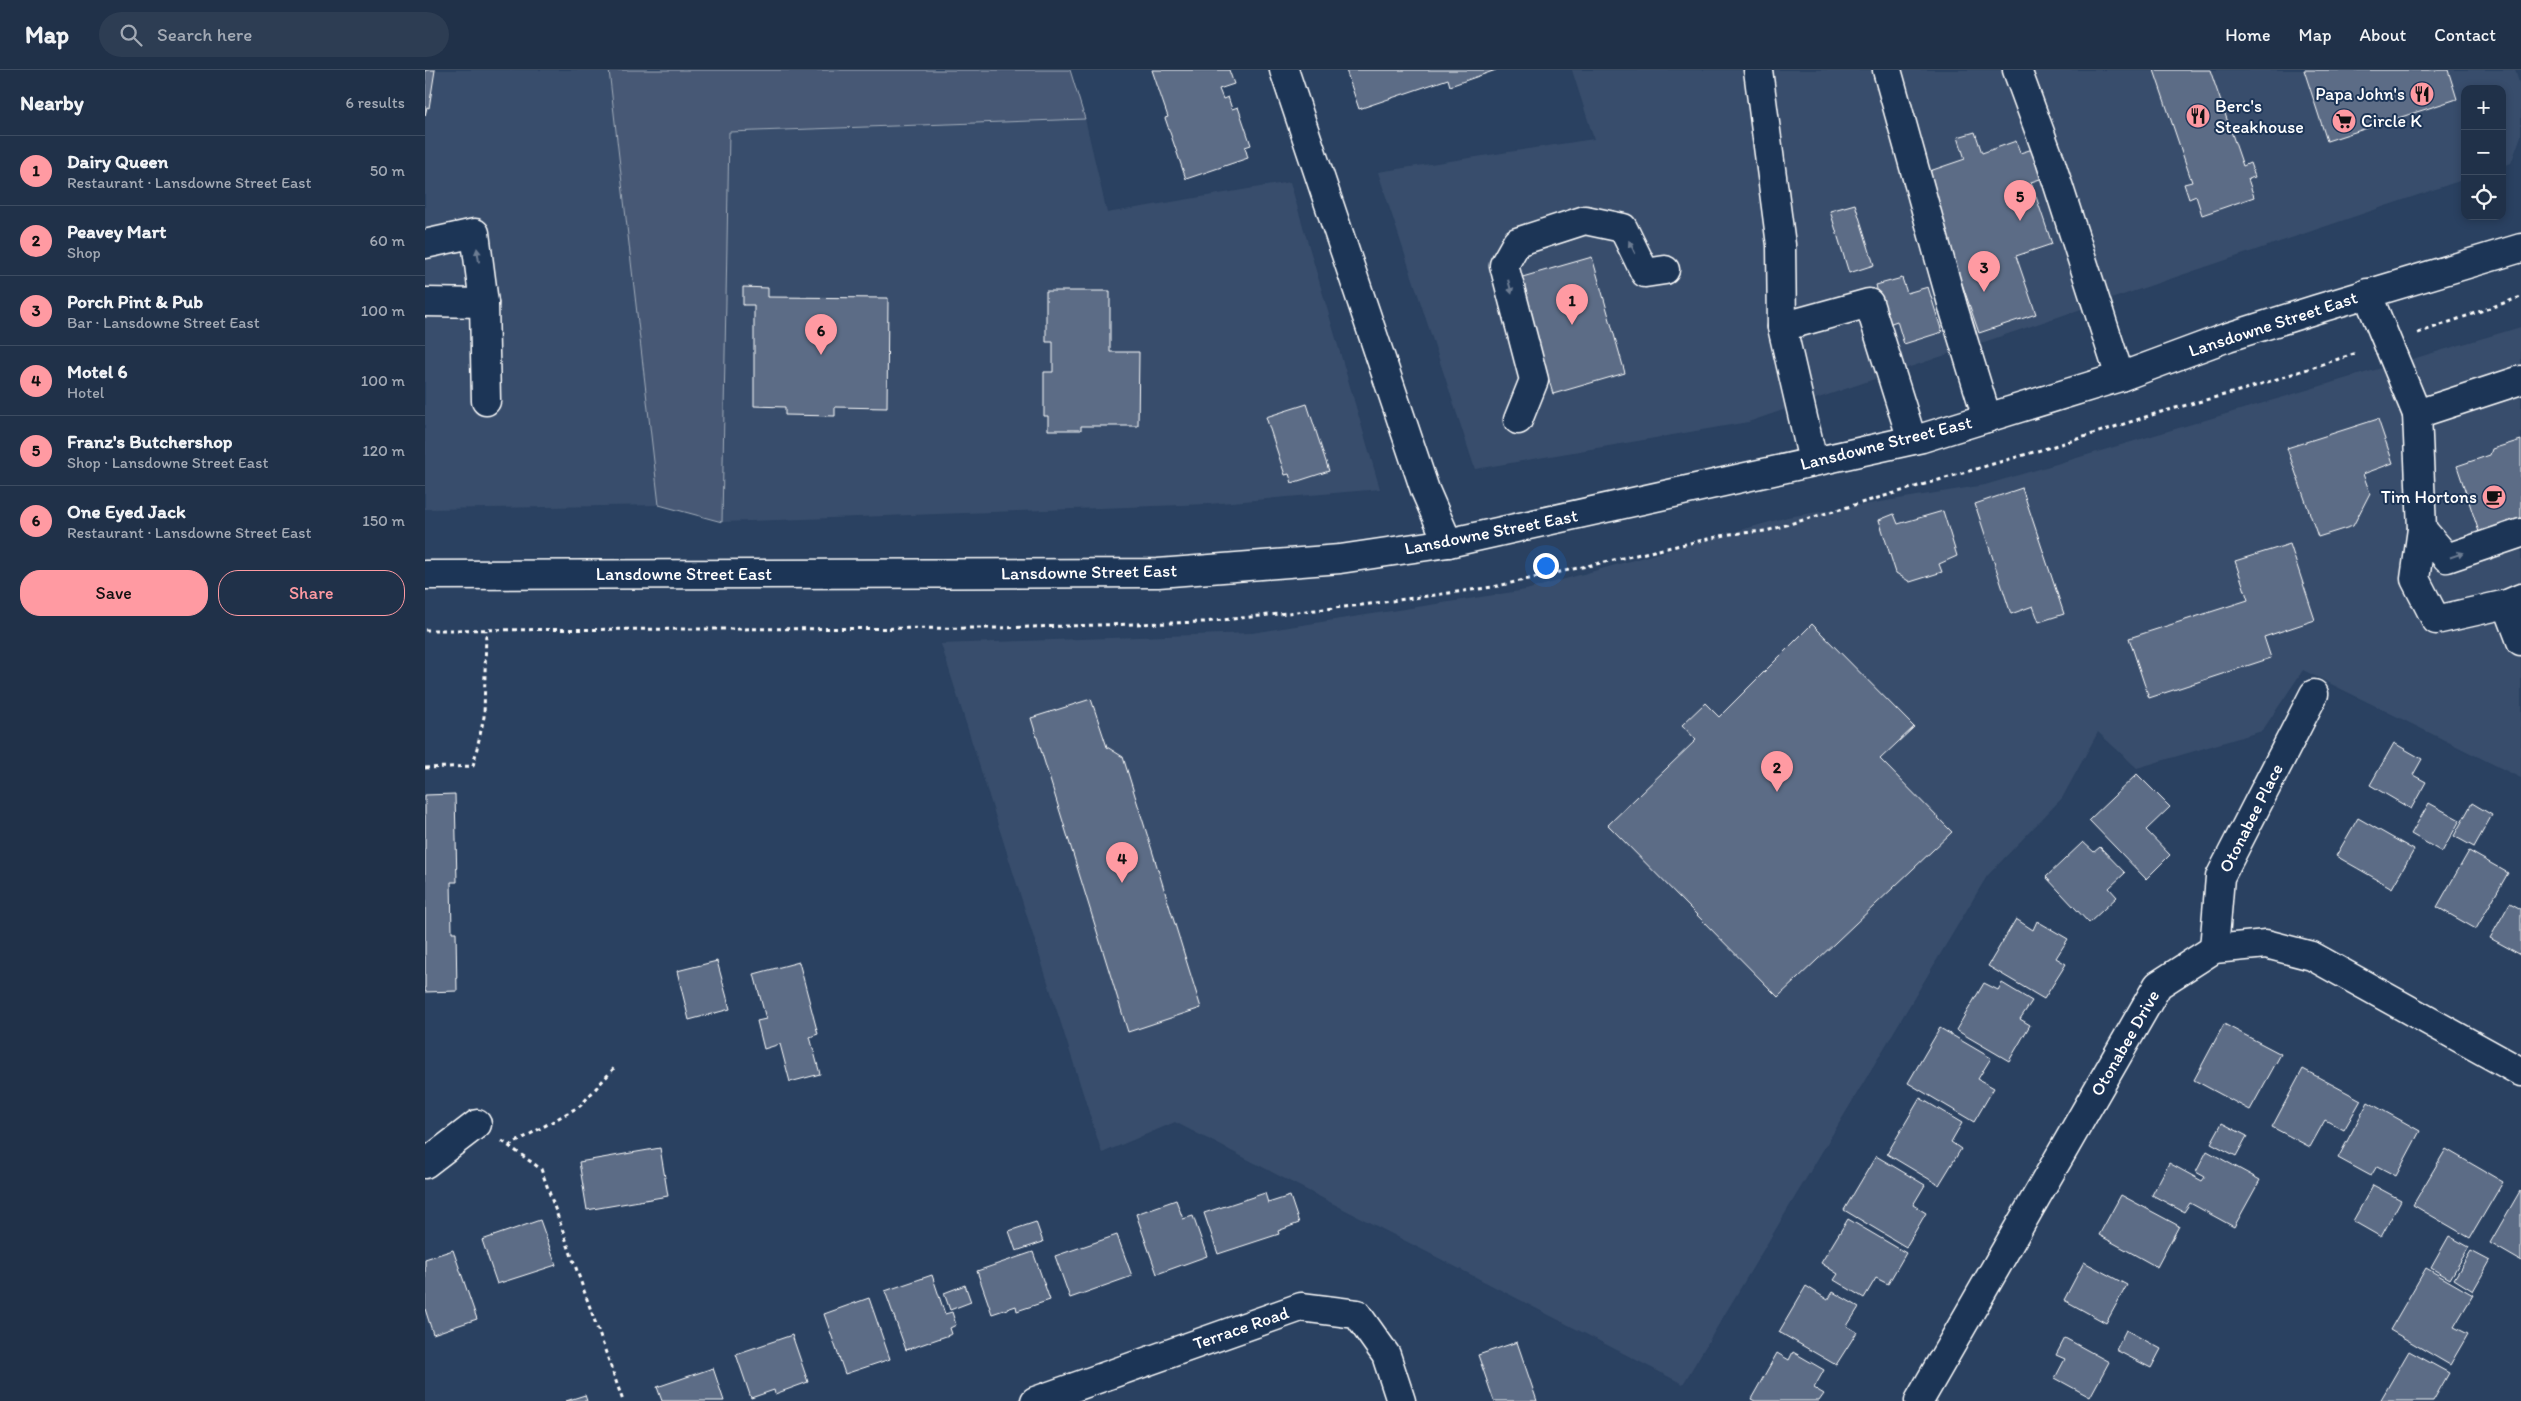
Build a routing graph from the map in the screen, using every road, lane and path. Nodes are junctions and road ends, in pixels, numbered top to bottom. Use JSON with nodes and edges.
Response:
{"nodes":[{"id":1,"x":1284,"y":70,"type":"edge"},
{"id":2,"x":1758,"y":70,"type":"edge"},
{"id":3,"x":1887,"y":70,"type":"edge"},
{"id":4,"x":2017,"y":70,"type":"edge"},
{"id":5,"x":425,"y":244,"type":"edge"},
{"id":6,"x":2521,"y":248,"type":"edge"},
{"id":7,"x":1665,"y":270,"type":"dead end"},
{"id":8,"x":2367,"y":293,"type":"junction"},
{"id":9,"x":2521,"y":297,"type":"edge"},
{"id":10,"x":425,"y":302,"type":"edge"},
{"id":11,"x":484,"y":303,"type":"junction"},
{"id":12,"x":1782,"y":327,"type":"junction"},
{"id":13,"x":2388,"y":343,"type":"junction"},
{"id":14,"x":2120,"y":377,"type":"junction"},
{"id":15,"x":2521,"y":380,"type":"edge"},
{"id":16,"x":486,"y":402,"type":"dead end"},
{"id":17,"x":2417,"y":414,"type":"junction"},
{"id":18,"x":1987,"y":418,"type":"junction"},
{"id":19,"x":1518,"y":420,"type":"dead end"},
{"id":20,"x":1912,"y":440,"type":"junction"},
{"id":21,"x":1813,"y":461,"type":"junction"},
{"id":22,"x":1835,"y":511,"type":"dead end"},
{"id":23,"x":2422,"y":529,"type":"junction"},
{"id":24,"x":2521,"y":533,"type":"edge"},
{"id":25,"x":1448,"y":543,"type":"junction"},
{"id":26,"x":425,"y":575,"type":"edge"},
{"id":27,"x":2514,"y":601,"type":"edge"},
{"id":28,"x":486,"y":630,"type":"dead end"},
{"id":29,"x":2521,"y":640,"type":"edge"},
{"id":30,"x":2314,"y":694,"type":"dead end"},
{"id":31,"x":425,"y":768,"type":"edge"},
{"id":32,"x":2214,"y":949,"type":"junction"},
{"id":33,"x":616,"y":1066,"type":"dead end"},
{"id":34,"x":2521,"y":1072,"type":"edge"},
{"id":35,"x":477,"y":1124,"type":"joint"},
{"id":36,"x":509,"y":1146,"type":"junction"},
{"id":37,"x":425,"y":1164,"type":"edge"},
{"id":38,"x":623,"y":1401,"type":"edge"},
{"id":39,"x":1035,"y":1401,"type":"edge"},
{"id":40,"x":1401,"y":1401,"type":"edge"},
{"id":41,"x":1919,"y":1401,"type":"edge"}],
"edges":[{"from":1,"to":25,"type":"main road"},
{"from":2,"to":12,"type":"main road"},
{"from":3,"to":18,"type":"main road"},
{"from":4,"to":14,"type":"main road"},
{"from":11,"to":5,"type":"main road","one_way":true},
{"from":6,"to":8,"type":"main road","name":"Lansdowne Street East"},
{"from":7,"to":19,"type":"main road","one_way":true},
{"from":8,"to":13,"type":"main road"},
{"from":8,"to":14,"type":"main road","name":"Lansdowne Street East"},
{"from":9,"to":13,"type":"path"},
{"from":10,"to":11,"type":"main road"},
{"from":11,"to":16,"type":"main road"},
{"from":12,"to":20,"type":"main road"},
{"from":12,"to":21,"type":"main road"},
{"from":13,"to":17,"type":"main road"},
{"from":13,"to":22,"type":"path"},
{"from":14,"to":18,"type":"main road","name":"Lansdowne Street East"},
{"from":15,"to":17,"type":"main road"},
{"from":17,"to":23,"type":"main road"},
{"from":18,"to":20,"type":"main road","name":"Lansdowne Street East"},
{"from":20,"to":21,"type":"main road","name":"Lansdowne Street East"},
{"from":21,"to":25,"type":"main road","name":"Lansdowne Street East"},
{"from":23,"to":24,"type":"main road","one_way":true},
{"from":23,"to":27,"type":"main road"},
{"from":25,"to":26,"type":"main road","name":"Lansdowne Street East"},
{"from":27,"to":29,"type":"main road"},
{"from":28,"to":31,"type":"path"},
{"from":30,"to":32,"type":"main road","name":"Otonabee Place"},
{"from":32,"to":34,"type":"main road","name":"Otonabee Drive"},
{"from":32,"to":41,"type":"main road","name":"Otonabee Drive"},
{"from":33,"to":36,"type":"path"},
{"from":35,"to":36,"type":"path"},
{"from":35,"to":37,"type":"main road"},
{"from":36,"to":38,"type":"path"},
{"from":39,"to":40,"type":"main road","name":"Terrace Road"}]}
